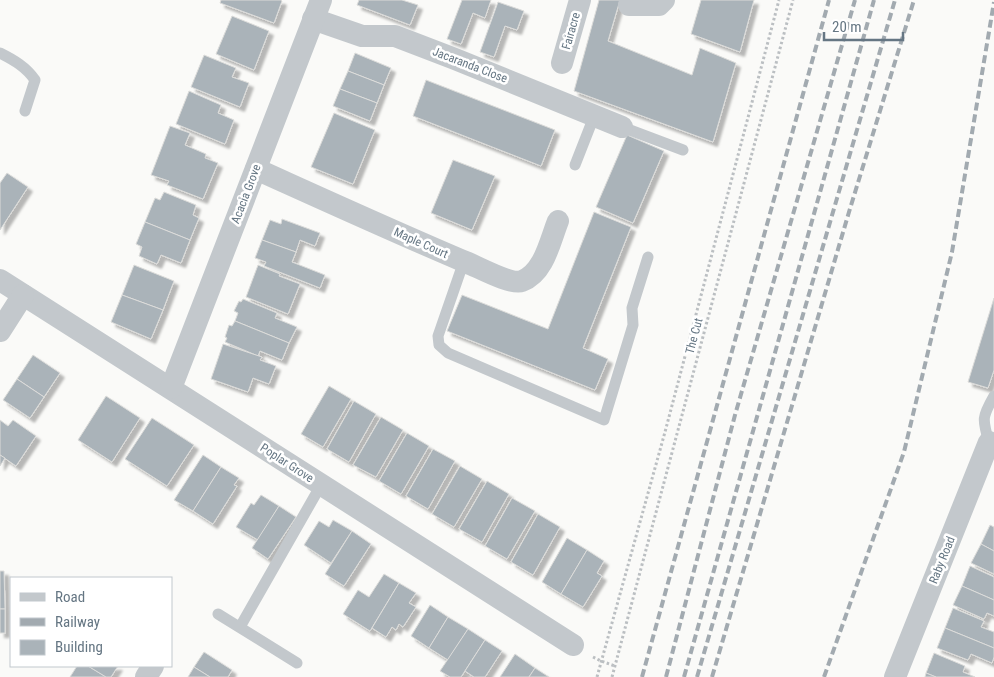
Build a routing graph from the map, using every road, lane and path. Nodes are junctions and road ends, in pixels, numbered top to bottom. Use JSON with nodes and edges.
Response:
{"nodes":[{"id":1,"x":580,"y":0,"type":"edge"},
{"id":2,"x":664,"y":0,"type":"edge"},
{"id":3,"x":778,"y":0,"type":"edge"},
{"id":4,"x":793,"y":0,"type":"edge"},
{"id":5,"x":629,"y":5,"type":"dead end"},
{"id":6,"x":317,"y":10,"type":"edge"},
{"id":7,"x":0,"y":53,"type":"edge"},
{"id":8,"x":562,"y":62,"type":"dead end"},
{"id":9,"x":25,"y":111,"type":"dead end"},
{"id":10,"x":595,"y":114,"type":"junction"},
{"id":11,"x":622,"y":127,"type":"joint"},
{"id":12,"x":683,"y":150,"type":"dead end"},
{"id":13,"x":575,"y":165,"type":"dead end"},
{"id":14,"x":256,"y":169,"type":"junction"},
{"id":15,"x":558,"y":221,"type":"dead end"},
{"id":16,"x":648,"y":256,"type":"dead end"},
{"id":17,"x":464,"y":261,"type":"junction"},
{"id":18,"x":0,"y":280,"type":"edge"},
{"id":19,"x":23,"y":295,"type":"junction"},
{"id":20,"x":0,"y":331,"type":"edge"},
{"id":21,"x":171,"y":388,"type":"junction"},
{"id":22,"x":994,"y":396,"type":"edge"},
{"id":23,"x":991,"y":444,"type":"edge"},
{"id":24,"x":321,"y":485,"type":"junction"},
{"id":25,"x":218,"y":614,"type":"dead end"},
{"id":26,"x":240,"y":627,"type":"junction"},
{"id":27,"x":574,"y":645,"type":"dead end"},
{"id":28,"x":297,"y":663,"type":"dead end"},
{"id":29,"x":597,"y":677,"type":"edge"},
{"id":30,"x":612,"y":677,"type":"edge"},
{"id":31,"x":895,"y":677,"type":"edge"}],
"edges":[{"from":1,"to":8,"type":"street","name":"Fairacre"},
{"from":2,"to":5,"type":"street"},
{"from":3,"to":29,"type":"path"},
{"from":4,"to":30,"type":"path","name":"The Cut"},
{"from":6,"to":10,"type":"street","name":"Jacaranda Close"},
{"from":6,"to":14,"type":"street","name":"Acacia Grove"},
{"from":7,"to":9,"type":"lane"},
{"from":10,"to":11,"type":"street","name":"Jacaranda Close"},
{"from":10,"to":13,"type":"lane"},
{"from":11,"to":12,"type":"lane"},
{"from":14,"to":17,"type":"street","name":"Maple Court"},
{"from":14,"to":21,"type":"street","name":"Acacia Grove"},
{"from":15,"to":17,"type":"street","name":"Maple Court"},
{"from":16,"to":17,"type":"lane"},
{"from":18,"to":19,"type":"street","name":"Poplar Grove"},
{"from":19,"to":20,"type":"street"},
{"from":19,"to":21,"type":"street","name":"Poplar Grove"},
{"from":21,"to":24,"type":"street","name":"Poplar Grove"},
{"from":22,"to":23,"type":"lane"},
{"from":23,"to":31,"type":"street","name":"Raby Road"},
{"from":24,"to":26,"type":"lane"},
{"from":24,"to":27,"type":"street","name":"Poplar Grove"},
{"from":25,"to":26,"type":"lane"},
{"from":26,"to":28,"type":"lane"}]}
